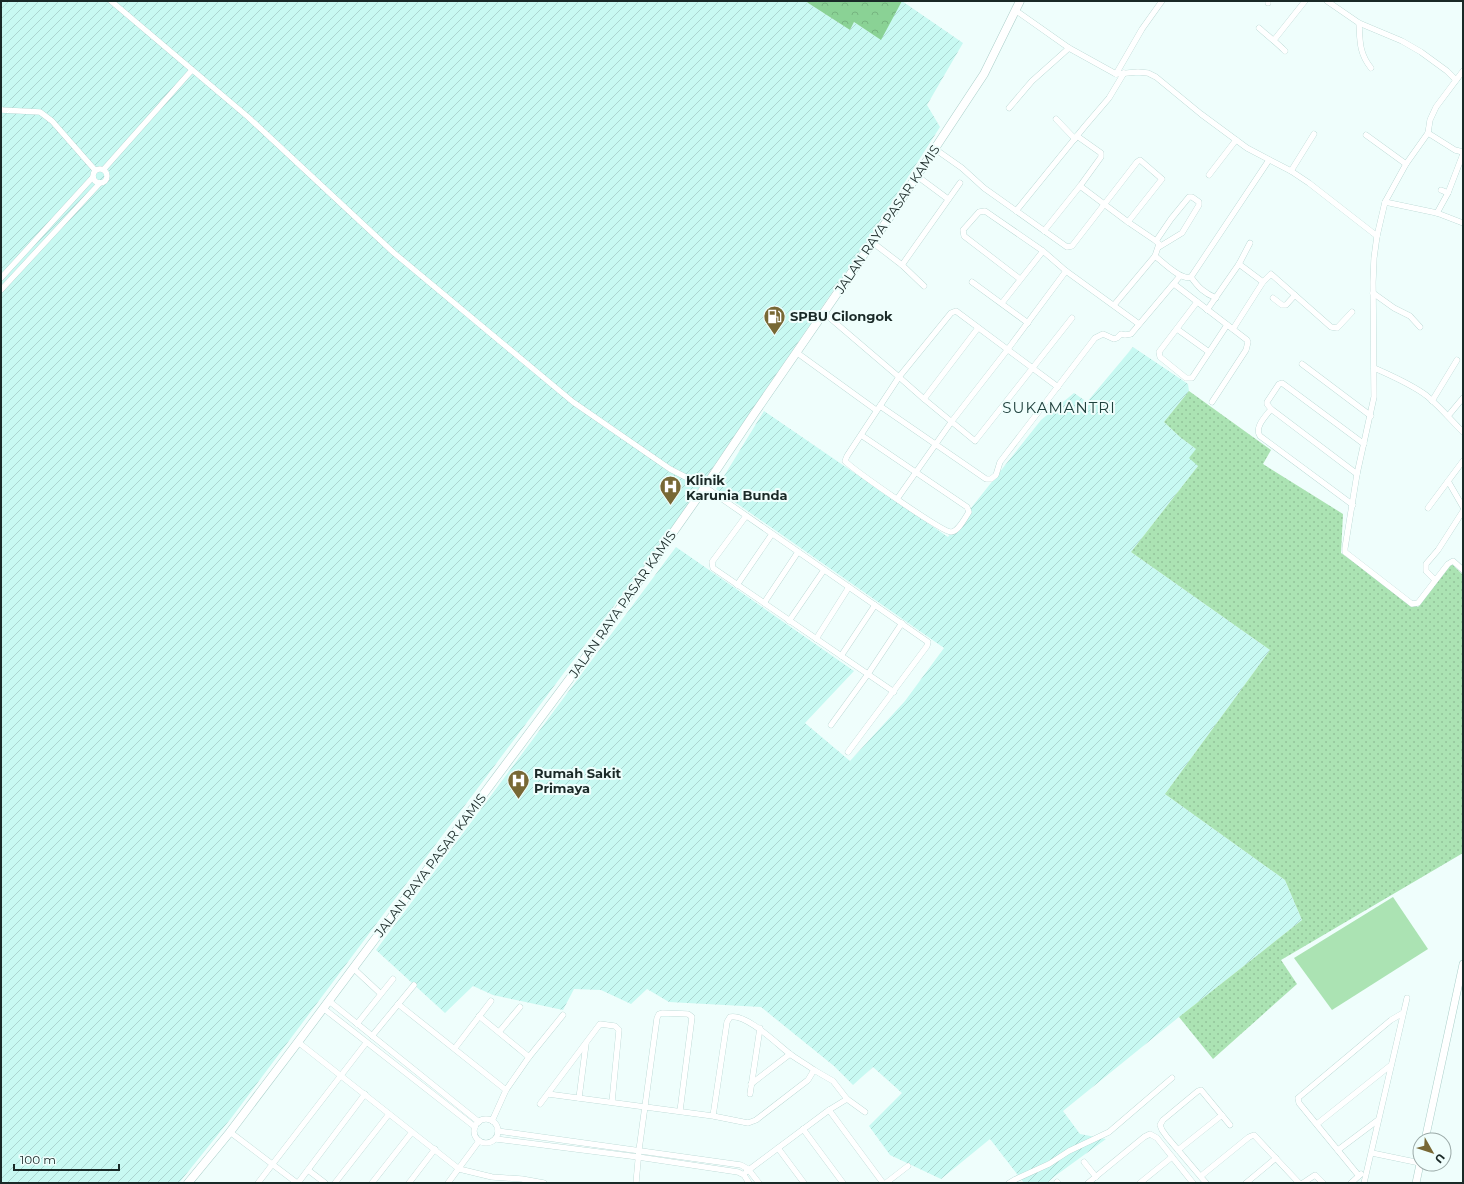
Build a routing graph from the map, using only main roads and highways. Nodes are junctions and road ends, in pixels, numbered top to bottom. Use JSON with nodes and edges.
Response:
{"nodes":[{"id":1,"x":1020,"y":1,"type":"edge"},
{"id":2,"x":188,"y":1183,"type":"edge"}],
"edges":[{"from":1,"to":2,"type":"main road","name":"JALAN RAYA PASAR KAMIS"}]}
